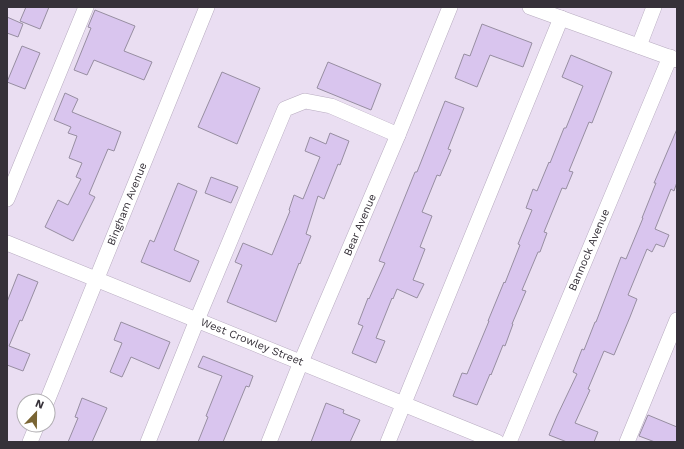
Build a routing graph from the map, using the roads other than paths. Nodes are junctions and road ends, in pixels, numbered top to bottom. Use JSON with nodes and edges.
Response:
{"nodes":[{"id":1,"x":86,"y":7,"type":"edge"},
{"id":2,"x":207,"y":7,"type":"edge"},
{"id":3,"x":450,"y":7,"type":"edge"},
{"id":4,"x":530,"y":7,"type":"edge"},
{"id":5,"x":654,"y":7,"type":"edge"},
{"id":6,"x":561,"y":18,"type":"junction"},
{"id":7,"x":639,"y":46,"type":"junction"},
{"id":8,"x":673,"y":59,"type":"edge"},
{"id":9,"x":398,"y":135,"type":"junction"},
{"id":10,"x":7,"y":199,"type":"edge"},
{"id":11,"x":7,"y":243,"type":"edge"},
{"id":12,"x":96,"y":279,"type":"junction"},
{"id":13,"x":197,"y":320,"type":"junction"},
{"id":14,"x":677,"y":320,"type":"edge"},
{"id":15,"x":301,"y":362,"type":"junction"},
{"id":16,"x":50,"y":393,"type":"edge"},
{"id":17,"x":404,"y":404,"type":"junction"},
{"id":18,"x":148,"y":442,"type":"edge"},
{"id":19,"x":269,"y":442,"type":"edge"},
{"id":20,"x":388,"y":442,"type":"edge"},
{"id":21,"x":497,"y":442,"type":"edge"},
{"id":22,"x":509,"y":442,"type":"edge"},
{"id":23,"x":628,"y":442,"type":"edge"}],
"edges":[{"from":1,"to":10,"type":"street"},
{"from":2,"to":12,"type":"street","name":"Bingham Avenue"},
{"from":3,"to":9,"type":"street","name":"Bear Avenue"},
{"from":4,"to":6,"type":"street"},
{"from":5,"to":7,"type":"street"},
{"from":6,"to":7,"type":"street"},
{"from":6,"to":17,"type":"street"},
{"from":7,"to":8,"type":"street"},
{"from":8,"to":22,"type":"street","name":"Bannock Avenue"},
{"from":9,"to":13,"type":"street"},
{"from":9,"to":15,"type":"street","name":"Bear Avenue"},
{"from":11,"to":12,"type":"street","name":"West Crowley Street"},
{"from":12,"to":13,"type":"street","name":"West Crowley Street"},
{"from":12,"to":16,"type":"street","name":"Bingham Avenue"},
{"from":13,"to":15,"type":"street","name":"West Crowley Street"},
{"from":13,"to":18,"type":"street"},
{"from":14,"to":23,"type":"street"},
{"from":15,"to":17,"type":"street","name":"West Crowley Street"},
{"from":15,"to":19,"type":"street","name":"Bear Avenue"},
{"from":17,"to":20,"type":"street"},
{"from":17,"to":21,"type":"street","name":"West Crowley Street"}]}
